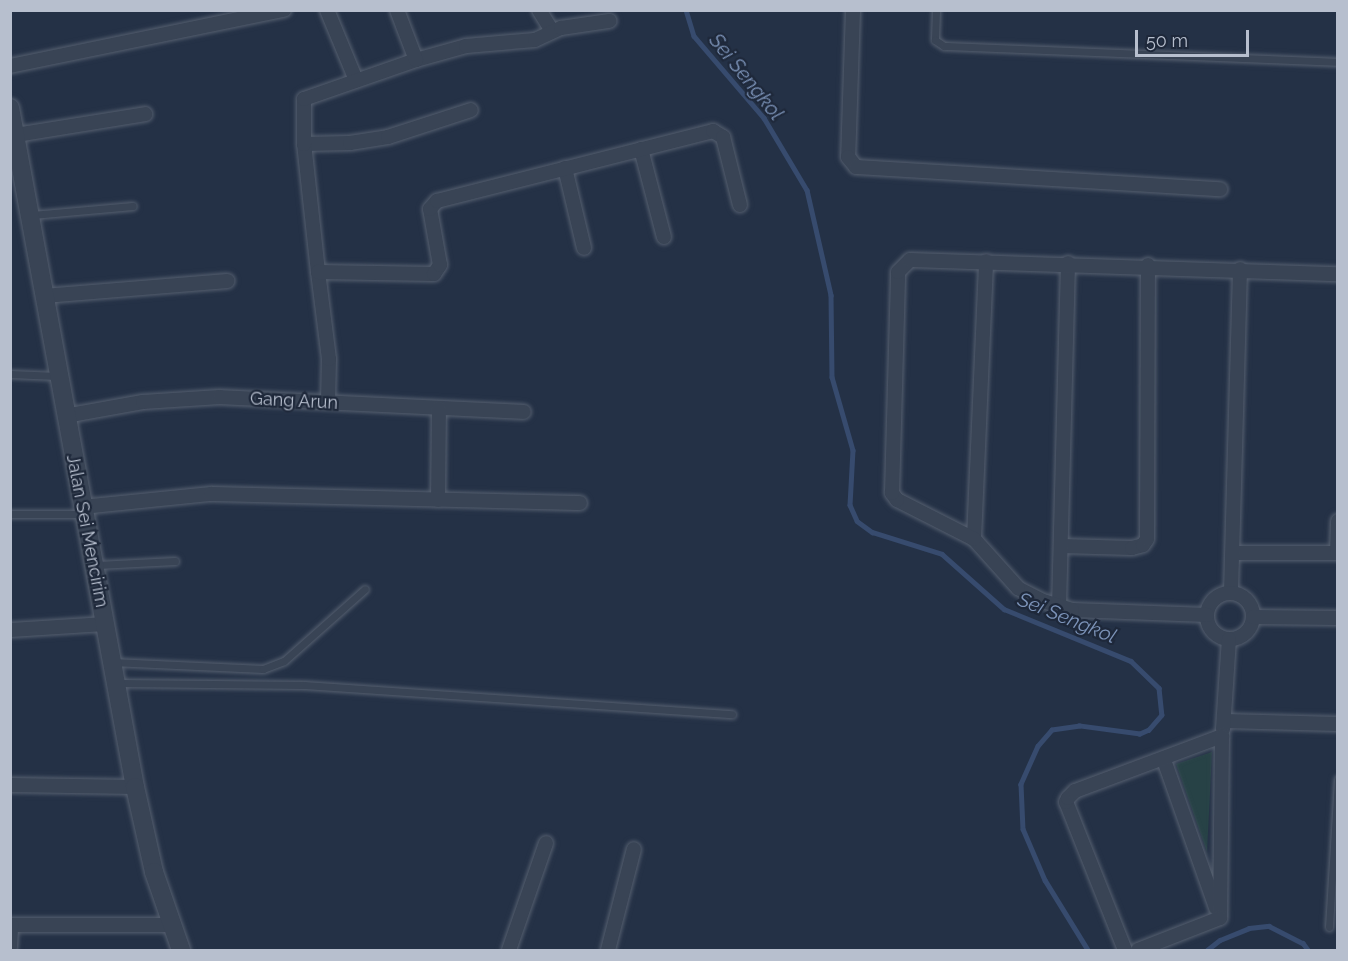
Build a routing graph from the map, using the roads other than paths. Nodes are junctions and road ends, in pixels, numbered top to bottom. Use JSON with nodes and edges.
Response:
{"nodes":[{"id":1,"x":284,"y":10,"type":"edge"},
{"id":2,"x":327,"y":10,"type":"edge"},
{"id":3,"x":397,"y":10,"type":"edge"},
{"id":4,"x":539,"y":10,"type":"edge"},
{"id":5,"x":853,"y":10,"type":"edge"},
{"id":6,"x":936,"y":10,"type":"edge"},
{"id":7,"x":609,"y":21,"type":"dead end"},
{"id":8,"x":552,"y":31,"type":"junction"},
{"id":9,"x":416,"y":60,"type":"junction"},
{"id":10,"x":1338,"y":62,"type":"edge"},
{"id":11,"x":10,"y":66,"type":"edge"},
{"id":12,"x":356,"y":80,"type":"junction"},
{"id":13,"x":10,"y":108,"type":"edge"},
{"id":14,"x":471,"y":110,"type":"dead end"},
{"id":15,"x":145,"y":114,"type":"dead end"},
{"id":16,"x":16,"y":135,"type":"junction"},
{"id":17,"x":304,"y":144,"type":"junction"},
{"id":18,"x":641,"y":149,"type":"junction"},
{"id":19,"x":565,"y":168,"type":"junction"},
{"id":20,"x":1220,"y":189,"type":"dead end"},
{"id":21,"x":18,"y":191,"type":"edge"},
{"id":22,"x":740,"y":205,"type":"dead end"},
{"id":23,"x":133,"y":206,"type":"dead end"},
{"id":24,"x":32,"y":215,"type":"junction"},
{"id":25,"x":664,"y":237,"type":"dead end"},
{"id":26,"x":584,"y":248,"type":"dead end"},
{"id":27,"x":986,"y":261,"type":"junction"},
{"id":28,"x":1068,"y":262,"type":"junction"},
{"id":29,"x":1148,"y":265,"type":"junction"},
{"id":30,"x":1240,"y":269,"type":"junction"},
{"id":31,"x":318,"y":272,"type":"junction"},
{"id":32,"x":1338,"y":273,"type":"edge"},
{"id":33,"x":227,"y":281,"type":"dead end"},
{"id":34,"x":44,"y":296,"type":"junction"},
{"id":35,"x":10,"y":374,"type":"edge"},
{"id":36,"x":57,"y":376,"type":"junction"},
{"id":37,"x":328,"y":402,"type":"junction"},
{"id":38,"x":439,"y":408,"type":"junction"},
{"id":39,"x":524,"y":412,"type":"dead end"},
{"id":40,"x":65,"y":416,"type":"junction"},
{"id":41,"x":438,"y":500,"type":"junction"},
{"id":42,"x":580,"y":503,"type":"dead end"},
{"id":43,"x":82,"y":511,"type":"junction"},
{"id":44,"x":10,"y":514,"type":"edge"},
{"id":45,"x":1338,"y":520,"type":"edge"},
{"id":46,"x":974,"y":539,"type":"junction"},
{"id":47,"x":1061,"y":546,"type":"junction"},
{"id":48,"x":1233,"y":553,"type":"junction"},
{"id":49,"x":1337,"y":553,"type":"edge"},
{"id":50,"x":175,"y":561,"type":"dead end"},
{"id":51,"x":94,"y":565,"type":"junction"},
{"id":52,"x":365,"y":589,"type":"dead end"},
{"id":53,"x":1231,"y":592,"type":"junction"},
{"id":54,"x":1059,"y":607,"type":"junction"},
{"id":55,"x":1207,"y":615,"type":"junction"},
{"id":56,"x":1253,"y":617,"type":"junction"},
{"id":57,"x":1338,"y":618,"type":"edge"},
{"id":58,"x":106,"y":624,"type":"junction"},
{"id":59,"x":10,"y":630,"type":"edge"},
{"id":60,"x":1228,"y":639,"type":"junction"},
{"id":61,"x":112,"y":662,"type":"junction"},
{"id":62,"x":116,"y":683,"type":"junction"},
{"id":63,"x":732,"y":714,"type":"dead end"},
{"id":64,"x":1224,"y":721,"type":"junction"},
{"id":65,"x":1338,"y":724,"type":"edge"},
{"id":66,"x":1222,"y":736,"type":"junction"},
{"id":67,"x":1164,"y":760,"type":"junction"},
{"id":68,"x":1338,"y":779,"type":"edge"},
{"id":69,"x":10,"y":785,"type":"edge"},
{"id":70,"x":135,"y":787,"type":"junction"},
{"id":71,"x":546,"y":843,"type":"dead end"},
{"id":72,"x":634,"y":849,"type":"dead end"},
{"id":73,"x":1220,"y":918,"type":"junction"},
{"id":74,"x":11,"y":925,"type":"edge"},
{"id":75,"x":169,"y":925,"type":"junction"},
{"id":76,"x":1329,"y":927,"type":"dead end"},
{"id":77,"x":10,"y":947,"type":"edge"},
{"id":78,"x":181,"y":951,"type":"edge"},
{"id":79,"x":509,"y":951,"type":"edge"},
{"id":80,"x":608,"y":951,"type":"edge"},
{"id":81,"x":1125,"y":951,"type":"edge"},
{"id":82,"x":1138,"y":951,"type":"edge"}],
"edges":[{"from":1,"to":11,"type":"street"},
{"from":2,"to":12,"type":"street"},
{"from":3,"to":9,"type":"street"},
{"from":4,"to":8,"type":"street"},
{"from":5,"to":20,"type":"street"},
{"from":6,"to":10,"type":"lane"},
{"from":7,"to":8,"type":"street"},
{"from":8,"to":9,"type":"street"},
{"from":9,"to":12,"type":"street"},
{"from":12,"to":17,"type":"street"},
{"from":13,"to":16,"type":"street","name":"Jalan Sei Mencirim"},
{"from":14,"to":17,"type":"street"},
{"from":15,"to":16,"type":"street"},
{"from":16,"to":21,"type":"street","name":"Jalan Sei Mencirim"},
{"from":17,"to":31,"type":"street"},
{"from":18,"to":19,"type":"street"},
{"from":18,"to":22,"type":"street"},
{"from":18,"to":25,"type":"street"},
{"from":19,"to":26,"type":"street"},
{"from":19,"to":31,"type":"street"},
{"from":21,"to":24,"type":"street","name":"Jalan Sei Mencirim"},
{"from":23,"to":24,"type":"lane"},
{"from":24,"to":34,"type":"street","name":"Jalan Sei Mencirim"},
{"from":27,"to":28,"type":"street"},
{"from":27,"to":46,"type":"street"},
{"from":27,"to":46,"type":"street"},
{"from":28,"to":29,"type":"street"},
{"from":28,"to":47,"type":"street"},
{"from":29,"to":30,"type":"street"},
{"from":29,"to":47,"type":"street"},
{"from":30,"to":32,"type":"street"},
{"from":30,"to":48,"type":"street"},
{"from":31,"to":37,"type":"street"},
{"from":33,"to":34,"type":"street"},
{"from":34,"to":36,"type":"street","name":"Jalan Sei Mencirim"},
{"from":35,"to":36,"type":"lane"},
{"from":36,"to":40,"type":"street","name":"Jalan Sei Mencirim"},
{"from":37,"to":38,"type":"street","name":"Gang Arun"},
{"from":37,"to":40,"type":"street","name":"Gang Arun"},
{"from":38,"to":39,"type":"street","name":"Gang Arun"},
{"from":38,"to":41,"type":"street"},
{"from":40,"to":43,"type":"street","name":"Jalan Sei Mencirim"},
{"from":41,"to":42,"type":"street"},
{"from":41,"to":43,"type":"street"},
{"from":43,"to":44,"type":"lane"},
{"from":43,"to":51,"type":"street","name":"Jalan Sei Mencirim"},
{"from":45,"to":49,"type":"street"},
{"from":46,"to":54,"type":"street"},
{"from":47,"to":54,"type":"street"},
{"from":48,"to":49,"type":"street"},
{"from":48,"to":53,"type":"street"},
{"from":50,"to":51,"type":"lane"},
{"from":51,"to":58,"type":"street","name":"Jalan Sei Mencirim"},
{"from":52,"to":61,"type":"lane"},
{"from":53,"to":55,"type":"street"},
{"from":53,"to":56,"type":"street"},
{"from":54,"to":55,"type":"street"},
{"from":55,"to":60,"type":"street"},
{"from":56,"to":57,"type":"street"},
{"from":56,"to":60,"type":"street"},
{"from":58,"to":59,"type":"street"},
{"from":58,"to":61,"type":"street","name":"Jalan Sei Mencirim"},
{"from":60,"to":64,"type":"street"},
{"from":61,"to":62,"type":"street","name":"Jalan Sei Mencirim"},
{"from":62,"to":63,"type":"lane"},
{"from":62,"to":70,"type":"street","name":"Jalan Sei Mencirim"},
{"from":64,"to":65,"type":"street"},
{"from":64,"to":66,"type":"street"},
{"from":66,"to":67,"type":"street"},
{"from":66,"to":73,"type":"street"},
{"from":67,"to":73,"type":"street"},
{"from":67,"to":81,"type":"street"},
{"from":68,"to":76,"type":"lane"},
{"from":69,"to":70,"type":"street"},
{"from":70,"to":75,"type":"street","name":"Jalan Sei Mencirim"},
{"from":71,"to":79,"type":"street"},
{"from":72,"to":80,"type":"street"},
{"from":73,"to":82,"type":"street"},
{"from":74,"to":75,"type":"street"},
{"from":74,"to":77,"type":"street"},
{"from":75,"to":78,"type":"street","name":"Jalan Sei Mencirim"}]}
